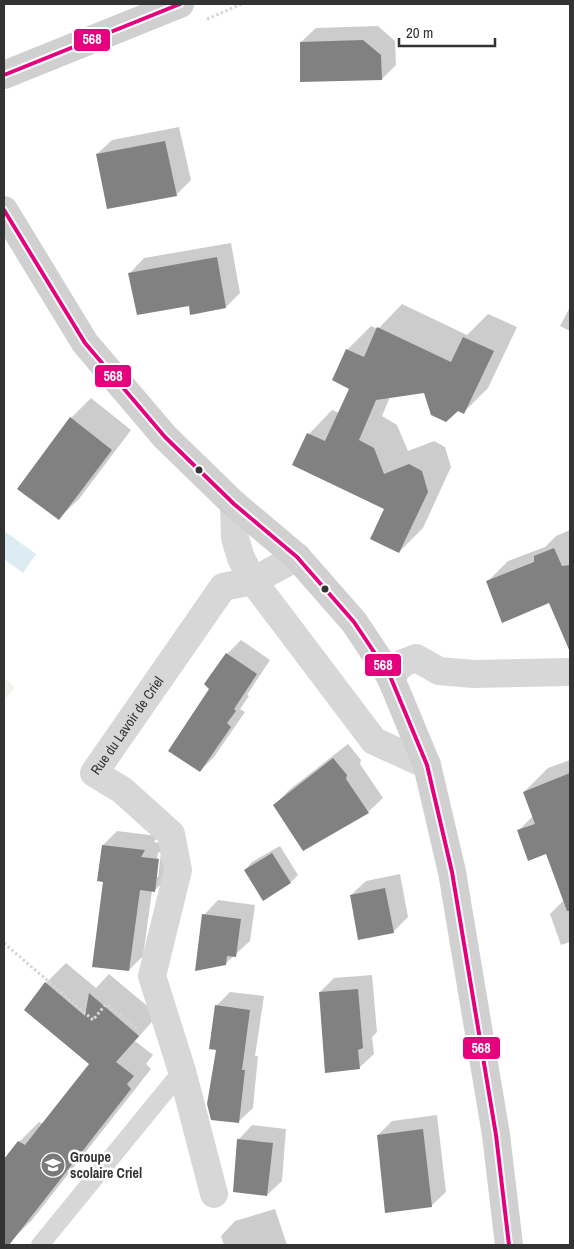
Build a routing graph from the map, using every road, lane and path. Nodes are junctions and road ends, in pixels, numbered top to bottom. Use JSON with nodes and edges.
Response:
{"nodes":[{"id":1,"x":180,"y":4,"type":"edge"},
{"id":2,"x":4,"y":75,"type":"edge"},
{"id":3,"x":4,"y":210,"type":"edge"},
{"id":4,"x":234,"y":504,"type":"junction"},
{"id":5,"x":297,"y":557,"type":"junction"},
{"id":6,"x":253,"y":581,"type":"junction"},
{"id":7,"x":570,"y":672,"type":"edge"},
{"id":8,"x":390,"y":676,"type":"junction"},
{"id":9,"x":428,"y":766,"type":"junction"},
{"id":10,"x":4,"y":943,"type":"edge"},
{"id":11,"x":171,"y":1038,"type":"junction"},
{"id":12,"x":182,"y":1071,"type":"junction"},
{"id":13,"x":214,"y":1194,"type":"dead end"},
{"id":14,"x":40,"y":1245,"type":"edge"},
{"id":15,"x":510,"y":1245,"type":"edge"}],
"edges":[{"from":1,"to":2,"type":"street"},
{"from":3,"to":4,"type":"street"},
{"from":4,"to":5,"type":"street"},
{"from":4,"to":6,"type":"street"},
{"from":5,"to":6,"type":"street","name":"Rue du Lavoir de Criel"},
{"from":5,"to":8,"type":"street"},
{"from":6,"to":9,"type":"street"},
{"from":6,"to":11,"type":"street","name":"Rue du Lavoir de Criel"},
{"from":7,"to":8,"type":"street"},
{"from":8,"to":9,"type":"street"},
{"from":9,"to":15,"type":"street"},
{"from":10,"to":11,"type":"path"},
{"from":11,"to":12,"type":"street","name":"Rue du Lavoir de Criel"},
{"from":12,"to":13,"type":"street","name":"Rue du Lavoir de Criel"},
{"from":12,"to":14,"type":"lane"}]}
